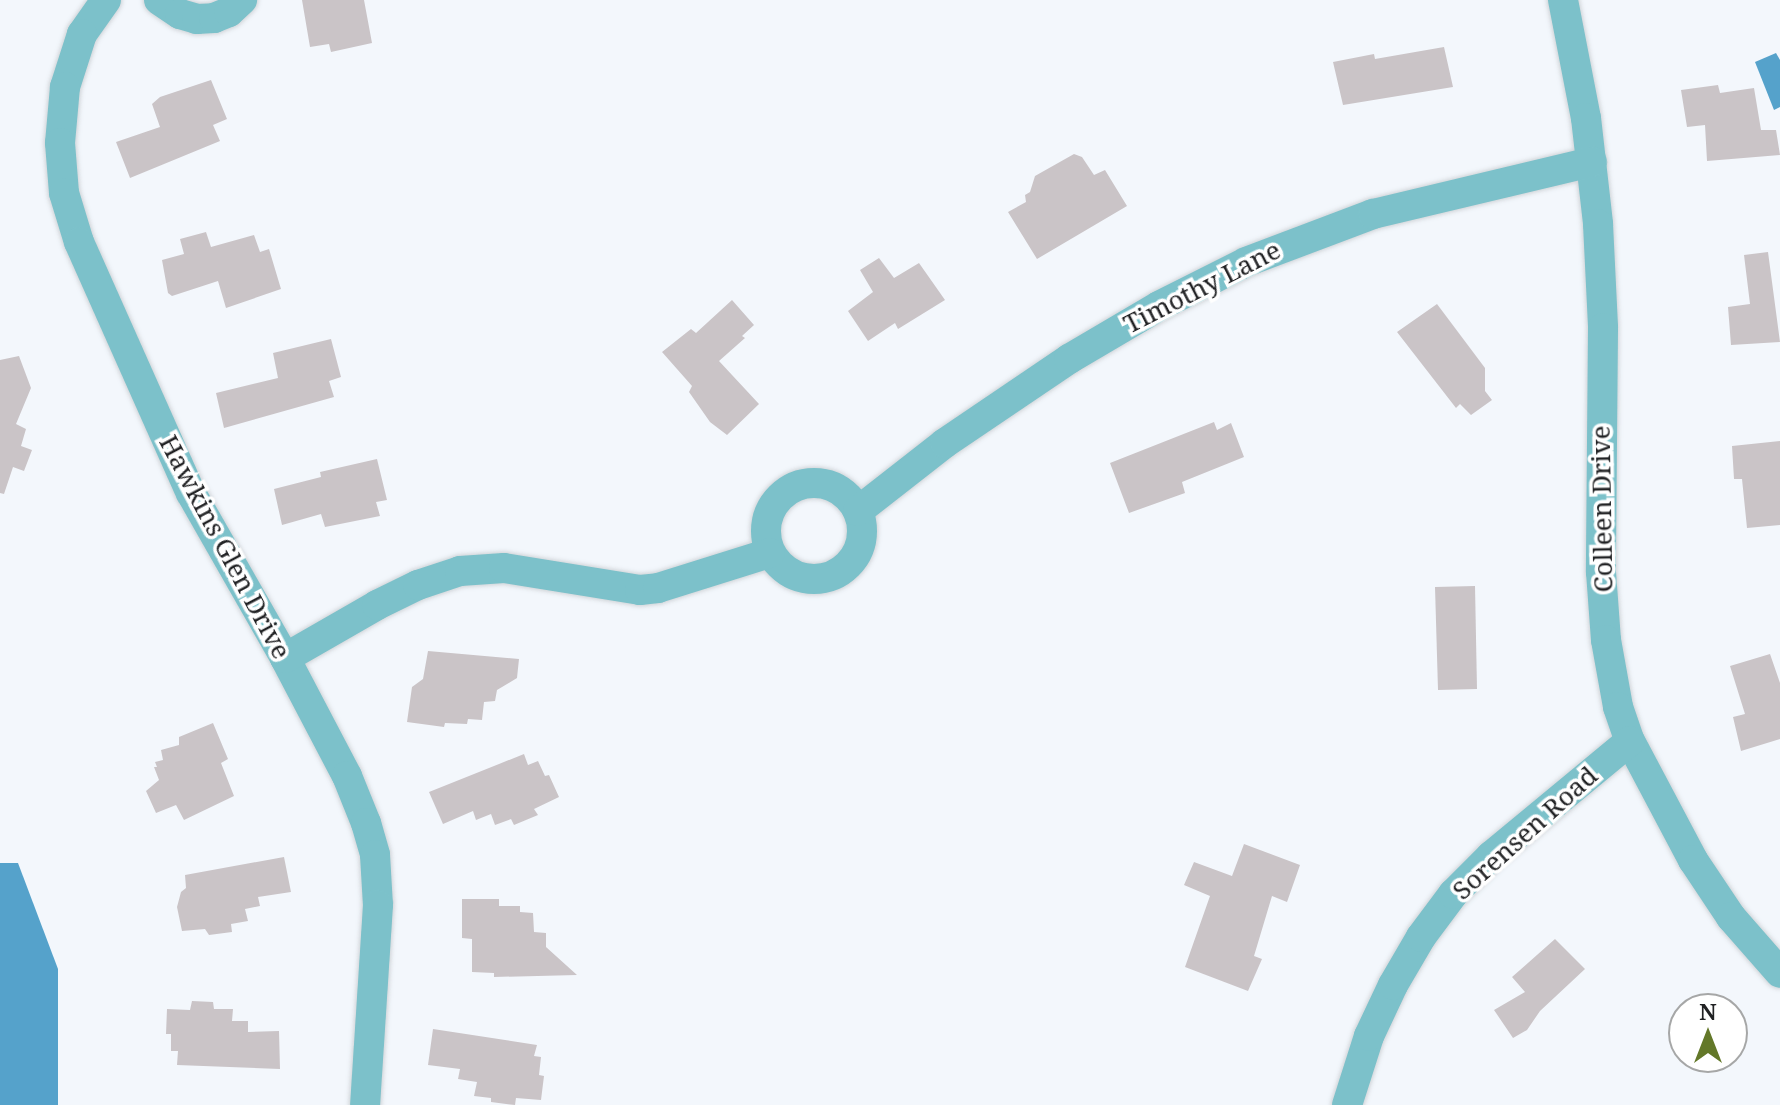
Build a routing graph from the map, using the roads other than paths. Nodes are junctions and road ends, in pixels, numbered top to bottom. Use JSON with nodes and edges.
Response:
{"nodes":[{"id":1,"x":106,"y":0,"type":"edge"},
{"id":2,"x":159,"y":0,"type":"edge"},
{"id":3,"x":242,"y":0,"type":"edge"},
{"id":4,"x":1563,"y":0,"type":"edge"},
{"id":5,"x":1592,"y":162,"type":"junction"},
{"id":6,"x":858,"y":511,"type":"junction"},
{"id":7,"x":770,"y":553,"type":"junction"},
{"id":8,"x":285,"y":658,"type":"junction"},
{"id":9,"x":1630,"y":741,"type":"junction"},
{"id":10,"x":1780,"y":973,"type":"edge"},
{"id":11,"x":365,"y":1105,"type":"edge"},
{"id":12,"x":1347,"y":1105,"type":"edge"}],
"edges":[{"from":1,"to":8,"type":"street","name":"Hawkins Glen Drive"},
{"from":2,"to":3,"type":"street"},
{"from":4,"to":5,"type":"street","name":"Colleen Drive"},
{"from":5,"to":6,"type":"street","name":"Timothy Lane"},
{"from":5,"to":9,"type":"street","name":"Colleen Drive"},
{"from":6,"to":7,"type":"street"},
{"from":6,"to":7,"type":"street"},
{"from":7,"to":8,"type":"street"},
{"from":8,"to":11,"type":"street","name":"Hawkins Glen Drive"},
{"from":9,"to":10,"type":"street","name":"Colleen Drive"},
{"from":9,"to":12,"type":"street","name":"Sorensen Road"}]}
